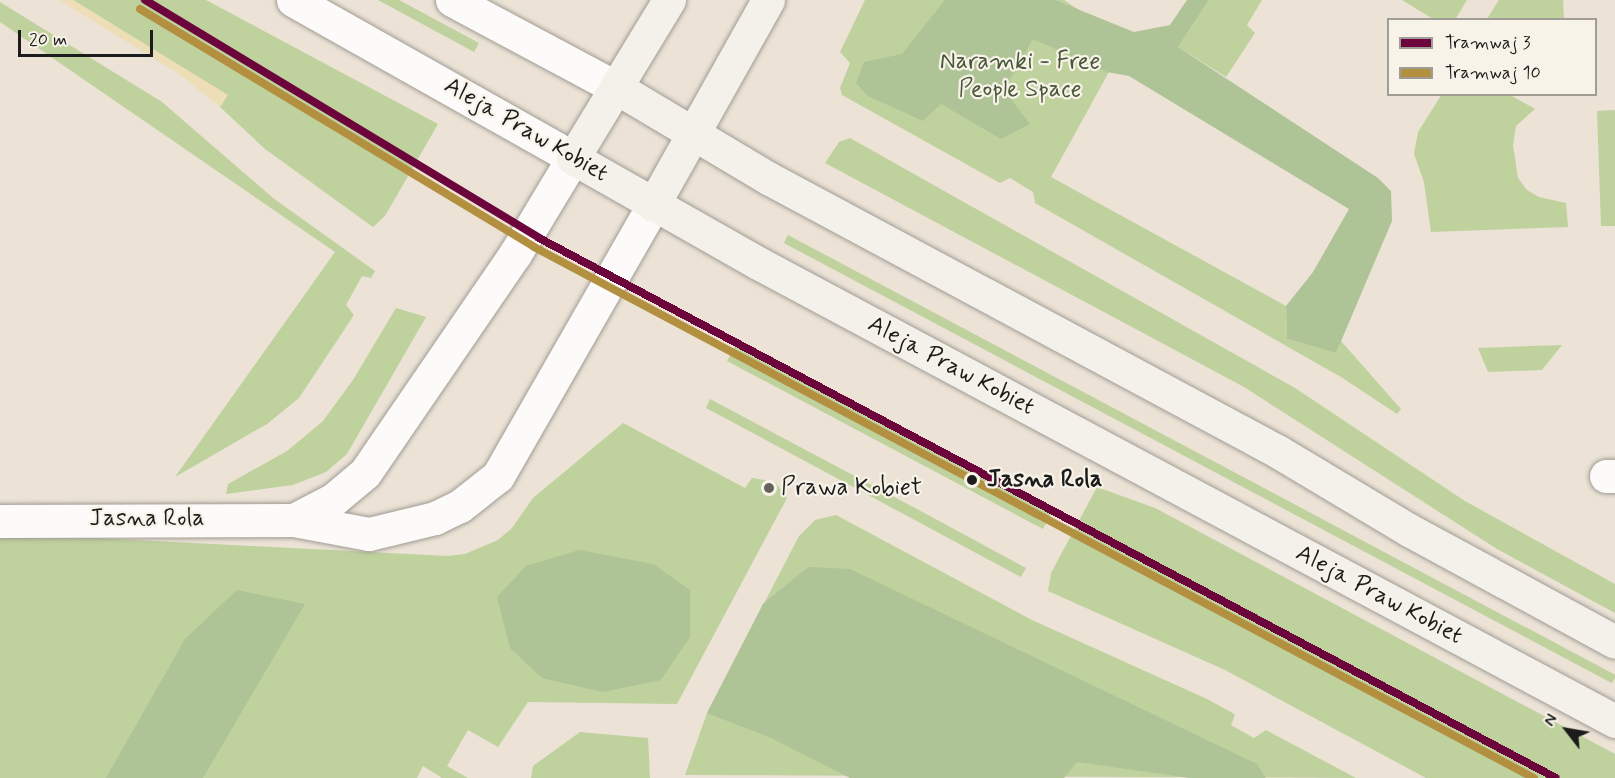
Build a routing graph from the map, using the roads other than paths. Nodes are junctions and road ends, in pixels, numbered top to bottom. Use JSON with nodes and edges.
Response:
{"nodes":[{"id":1,"x":293,"y":0,"type":"edge"},
{"id":2,"x":452,"y":0,"type":"edge"},
{"id":3,"x":669,"y":0,"type":"edge"},
{"id":4,"x":768,"y":0,"type":"edge"},
{"id":5,"x":617,"y":88,"type":"junction"},
{"id":6,"x":694,"y":133,"type":"junction"},
{"id":7,"x":573,"y":158,"type":"junction"},
{"id":8,"x":653,"y":205,"type":"junction"},
{"id":9,"x":294,"y":520,"type":"junction"},
{"id":10,"x":0,"y":521,"type":"edge"},
{"id":11,"x":1615,"y":642,"type":"edge"},
{"id":12,"x":1615,"y":721,"type":"edge"}],
"edges":[{"from":1,"to":7,"type":"street","name":"Aleja Praw Kobiet"},
{"from":2,"to":5,"type":"street"},
{"from":3,"to":5,"type":"street"},
{"from":4,"to":6,"type":"street"},
{"from":5,"to":6,"type":"street"},
{"from":5,"to":7,"type":"street"},
{"from":6,"to":8,"type":"street"},
{"from":6,"to":11,"type":"street"},
{"from":7,"to":8,"type":"street","name":"Aleja Praw Kobiet"},
{"from":7,"to":9,"type":"street"},
{"from":8,"to":9,"type":"street","name":"Jasna Rola"},
{"from":8,"to":12,"type":"street","name":"Aleja Praw Kobiet"},
{"from":9,"to":10,"type":"street","name":"Jasna Rola"}]}
